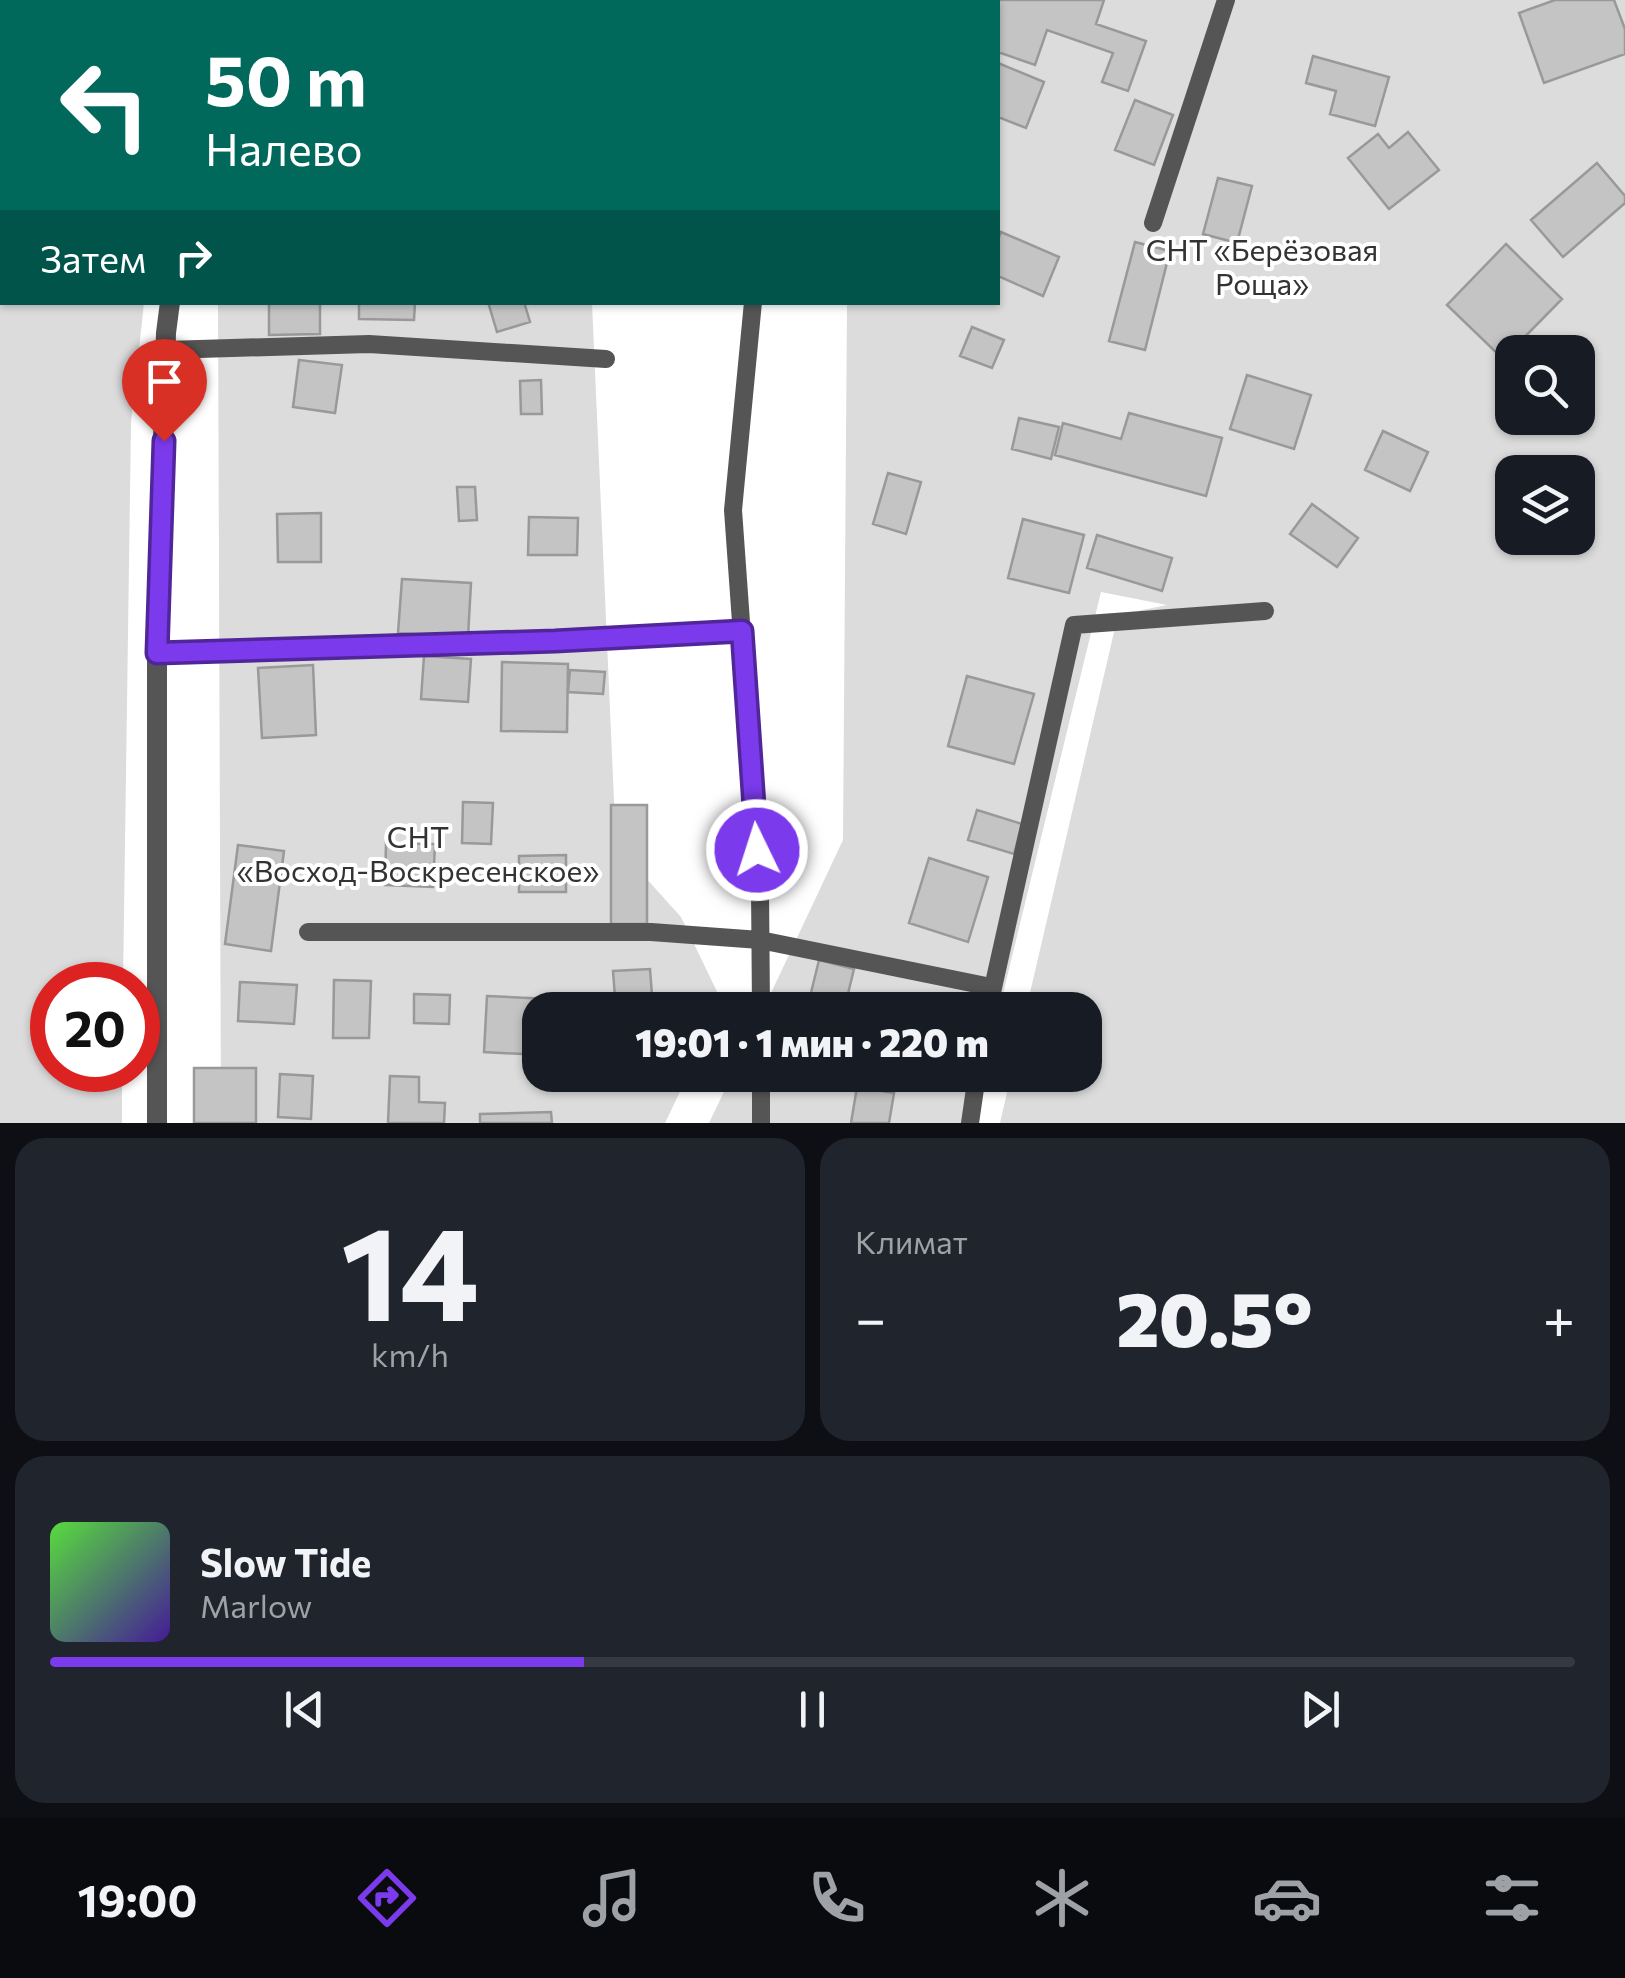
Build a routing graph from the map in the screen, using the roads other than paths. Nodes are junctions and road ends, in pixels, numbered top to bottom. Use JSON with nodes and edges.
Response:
{"nodes":[{"id":1,"x":1226,"y":0,"type":"edge"},
{"id":2,"x":1153,"y":223,"type":"dead end"},
{"id":3,"x":170,"y":305,"type":"edge"},
{"id":4,"x":753,"y":305,"type":"edge"},
{"id":5,"x":166,"y":350,"type":"junction"},
{"id":6,"x":606,"y":359,"type":"dead end"},
{"id":7,"x":1264,"y":611,"type":"dead end"},
{"id":8,"x":742,"y":631,"type":"junction"},
{"id":9,"x":157,"y":653,"type":"junction"},
{"id":10,"x":308,"y":932,"type":"dead end"},
{"id":11,"x":760,"y":940,"type":"junction"},
{"id":12,"x":991,"y":987,"type":"junction"},
{"id":13,"x":760,"y":992,"type":"edge"},
{"id":14,"x":990,"y":992,"type":"edge"},
{"id":15,"x":761,"y":1092,"type":"edge"},
{"id":16,"x":975,"y":1092,"type":"edge"},
{"id":17,"x":157,"y":1123,"type":"edge"},
{"id":18,"x":761,"y":1123,"type":"edge"},
{"id":19,"x":970,"y":1123,"type":"edge"}],
"edges":[{"from":1,"to":2,"type":"lane"},
{"from":3,"to":5,"type":"street"},
{"from":4,"to":8,"type":"lane"},
{"from":5,"to":6,"type":"lane"},
{"from":5,"to":9,"type":"street"},
{"from":7,"to":12,"type":"lane"},
{"from":8,"to":9,"type":"lane"},
{"from":8,"to":11,"type":"lane"},
{"from":9,"to":17,"type":"street"},
{"from":10,"to":11,"type":"lane"},
{"from":11,"to":12,"type":"lane"},
{"from":11,"to":13,"type":"lane"},
{"from":12,"to":14,"type":"lane"},
{"from":15,"to":18,"type":"lane"},
{"from":16,"to":19,"type":"lane"}]}
